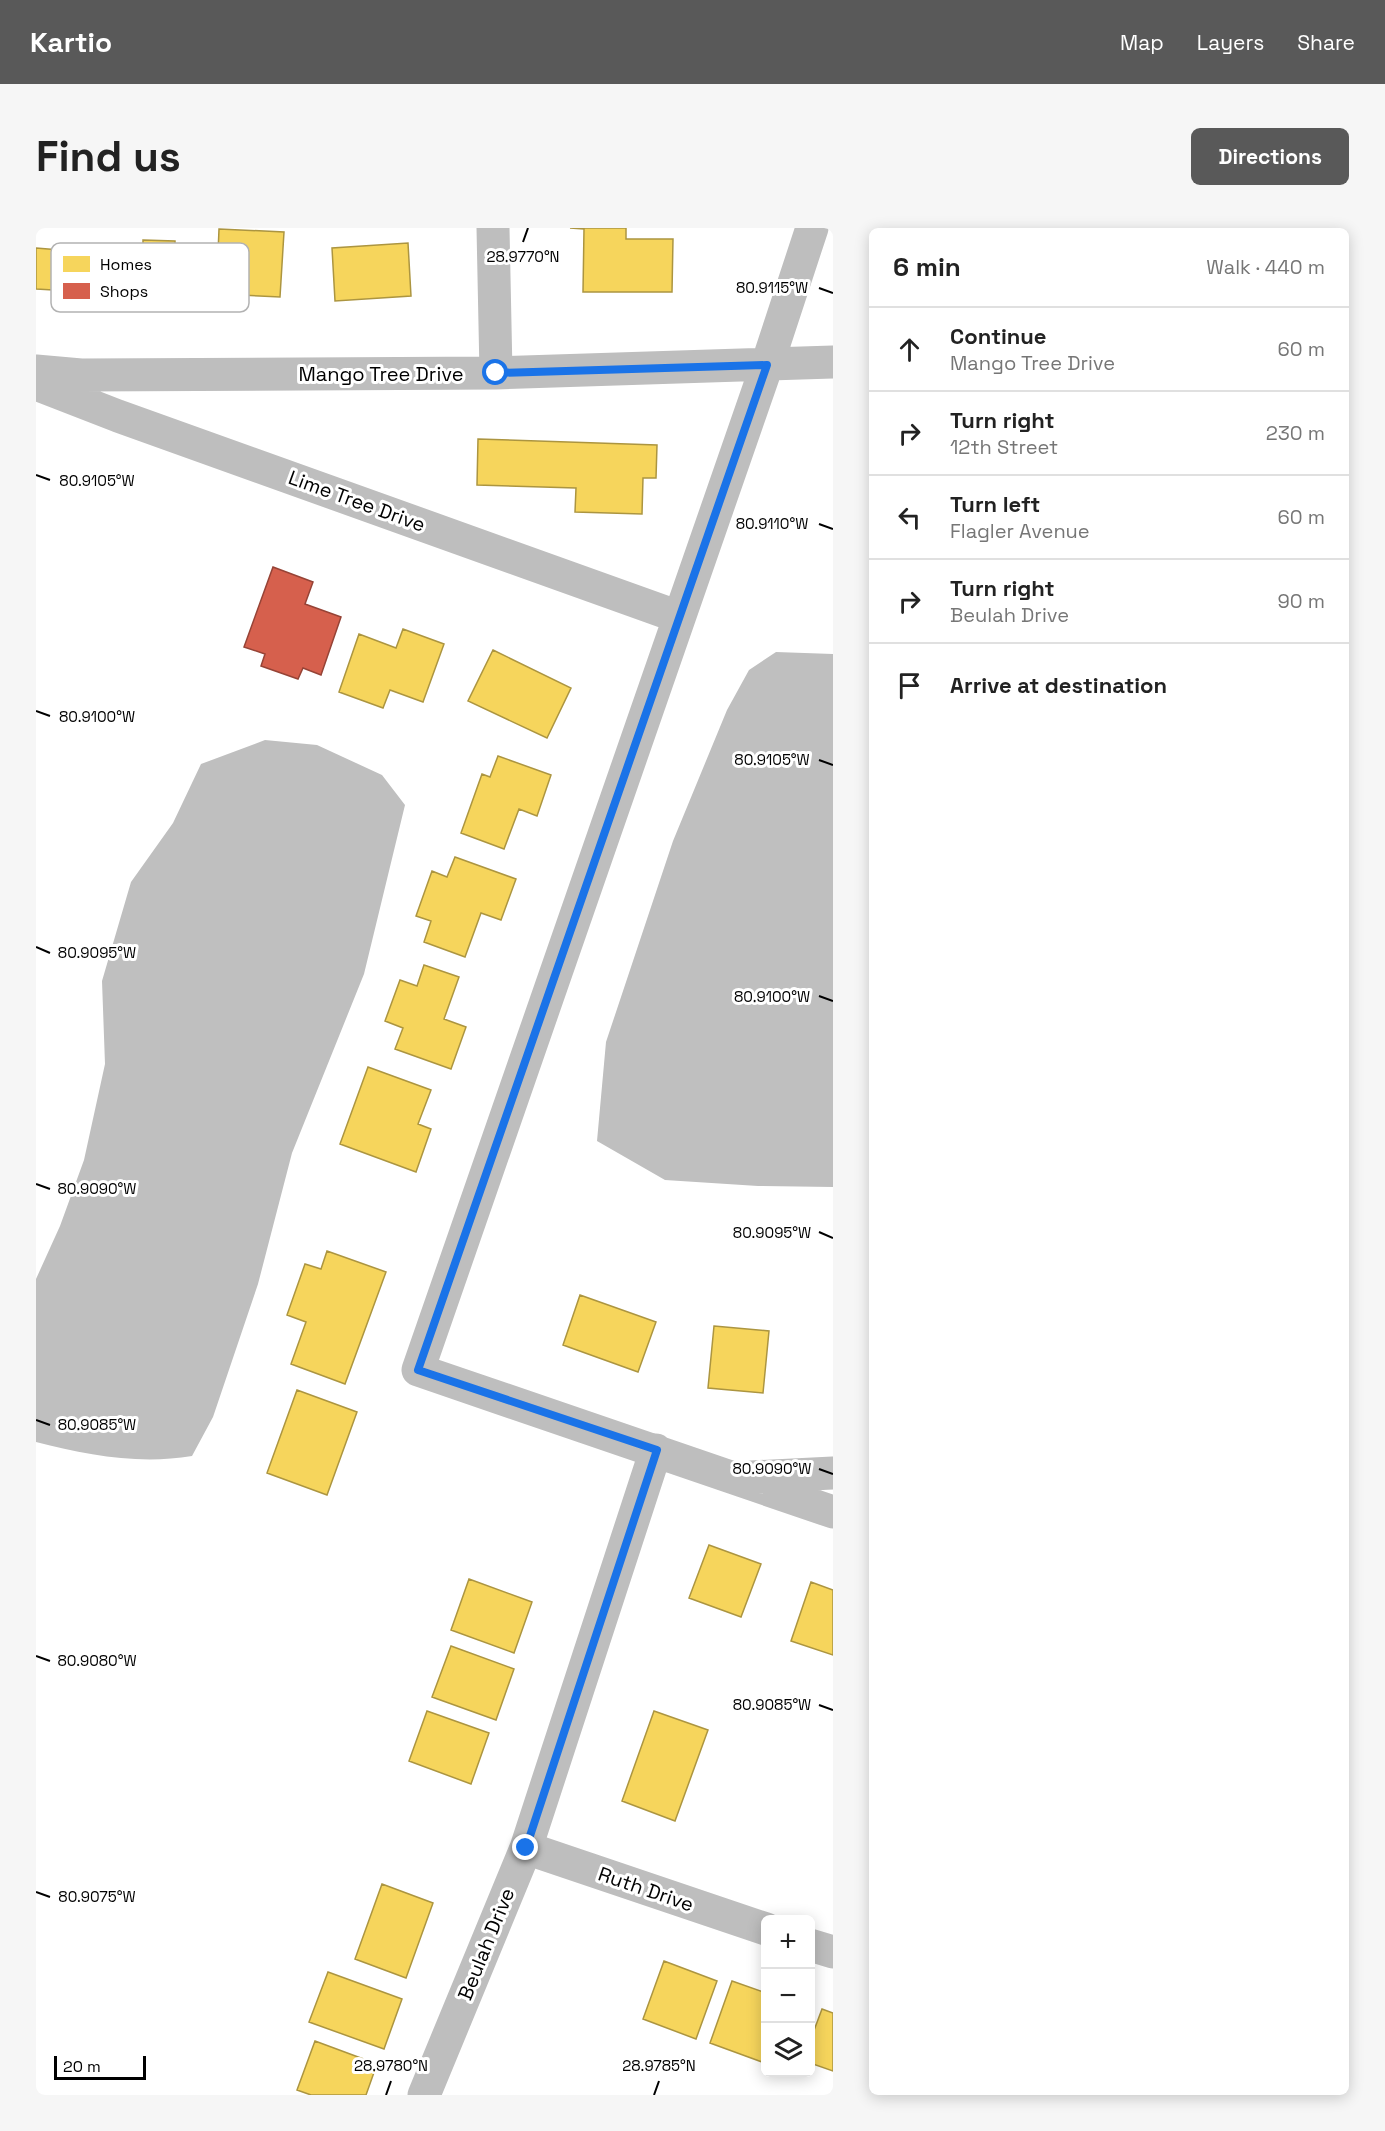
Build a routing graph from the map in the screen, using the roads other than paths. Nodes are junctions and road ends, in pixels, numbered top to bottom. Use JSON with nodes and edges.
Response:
{"nodes":[{"id":1,"x":493,"y":228,"type":"edge"},
{"id":2,"x":812,"y":228,"type":"edge"},
{"id":3,"x":833,"y":362,"type":"edge"},
{"id":4,"x":767,"y":365,"type":"junction"},
{"id":5,"x":36,"y":371,"type":"edge"},
{"id":6,"x":496,"y":373,"type":"junction"},
{"id":7,"x":36,"y":384,"type":"edge"},
{"id":8,"x":679,"y":617,"type":"junction"},
{"id":9,"x":657,"y":1450,"type":"junction"},
{"id":10,"x":833,"y":1473,"type":"edge"},
{"id":11,"x":732,"y":1478,"type":"junction"},
{"id":12,"x":833,"y":1512,"type":"edge"},
{"id":13,"x":526,"y":1848,"type":"junction"},
{"id":14,"x":761,"y":1928,"type":"edge"},
{"id":15,"x":815,"y":1947,"type":"edge"},
{"id":16,"x":833,"y":1952,"type":"edge"},
{"id":17,"x":424,"y":2095,"type":"edge"}],
"edges":[{"from":1,"to":6,"type":"street"},
{"from":2,"to":4,"type":"street"},
{"from":3,"to":4,"type":"street","name":"Mango Tree Drive"},
{"from":4,"to":6,"type":"street","name":"Mango Tree Drive"},
{"from":4,"to":8,"type":"street"},
{"from":5,"to":6,"type":"street","name":"Mango Tree Drive"},
{"from":7,"to":8,"type":"street","name":"Lime Tree Drive"},
{"from":8,"to":9,"type":"street"},
{"from":9,"to":11,"type":"street"},
{"from":9,"to":13,"type":"street","name":"Beulah Drive"},
{"from":10,"to":11,"type":"street"},
{"from":11,"to":12,"type":"street"},
{"from":13,"to":14,"type":"street","name":"Ruth Drive"},
{"from":13,"to":17,"type":"street","name":"Beulah Drive"},
{"from":15,"to":16,"type":"street"}]}
